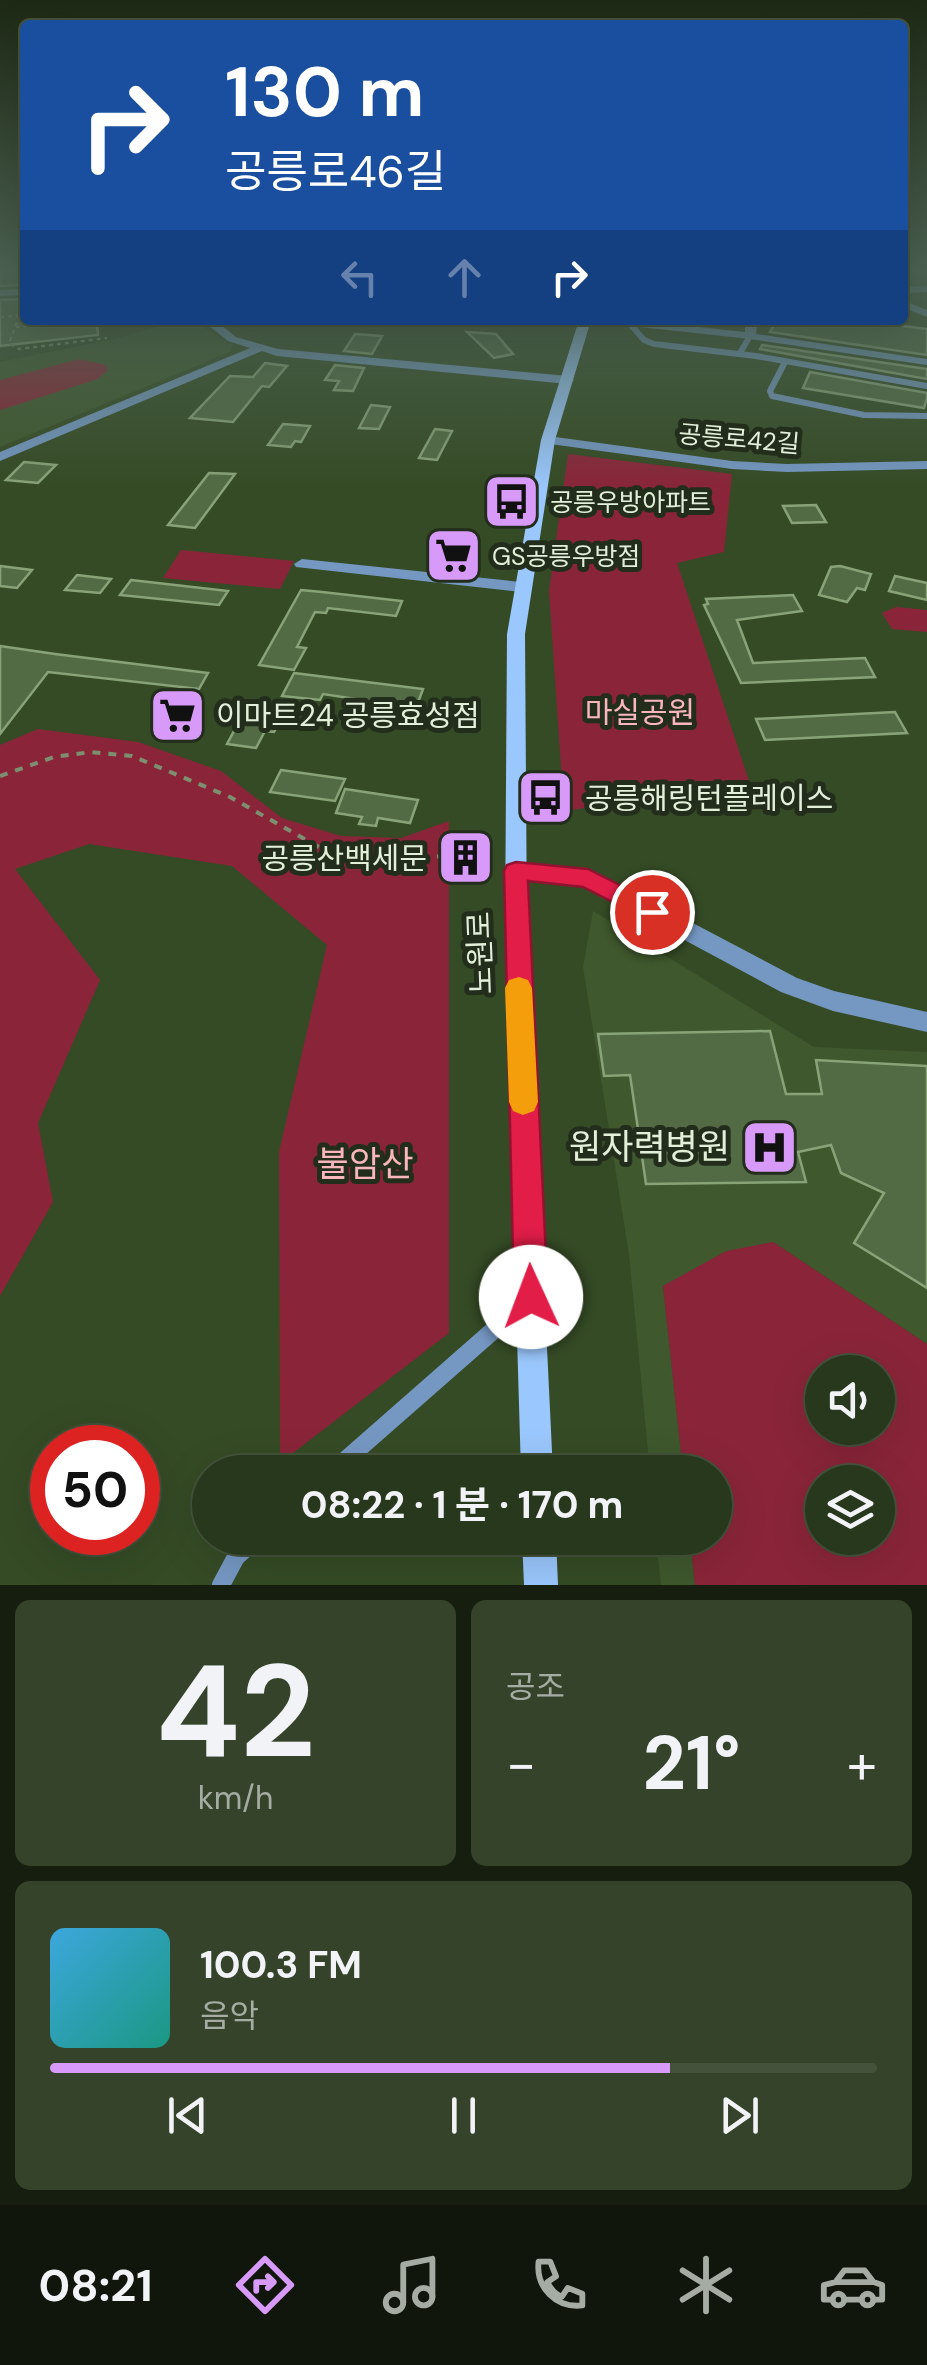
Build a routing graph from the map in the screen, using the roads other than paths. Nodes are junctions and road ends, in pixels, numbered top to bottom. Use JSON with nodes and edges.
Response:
{"nodes":[{"id":1,"x":245,"y":342,"type":"edge"},
{"id":2,"x":579,"y":342,"type":"edge"},
{"id":3,"x":649,"y":342,"type":"edge"},
{"id":4,"x":747,"y":342,"type":"edge"},
{"id":5,"x":791,"y":342,"type":"edge"},
{"id":6,"x":260,"y":348,"type":"junction"},
{"id":7,"x":740,"y":354,"type":"junction"},
{"id":8,"x":785,"y":362,"type":"junction"},
{"id":9,"x":927,"y":362,"type":"edge"},
{"id":10,"x":568,"y":380,"type":"junction"},
{"id":11,"x":927,"y":386,"type":"edge"},
{"id":12,"x":927,"y":416,"type":"edge"},
{"id":13,"x":548,"y":440,"type":"junction"},
{"id":14,"x":0,"y":457,"type":"edge"},
{"id":15,"x":927,"y":466,"type":"edge"},
{"id":16,"x":302,"y":564,"type":"dead end"},
{"id":17,"x":521,"y":586,"type":"junction"},
{"id":18,"x":516,"y":871,"type":"junction"},
{"id":19,"x":927,"y":1022,"type":"edge"},
{"id":20,"x":531,"y":1297,"type":"junction"},
{"id":21,"x":351,"y":1455,"type":"edge"},
{"id":22,"x":536,"y":1455,"type":"edge"},
{"id":23,"x":237,"y":1555,"type":"edge"},
{"id":24,"x":540,"y":1555,"type":"edge"},
{"id":25,"x":221,"y":1585,"type":"edge"},
{"id":26,"x":541,"y":1585,"type":"edge"}],
"edges":[{"from":1,"to":6,"type":"street"},
{"from":2,"to":10,"type":"main road","name":"노원로"},
{"from":3,"to":7,"type":"lane"},
{"from":4,"to":7,"type":"lane"},
{"from":5,"to":9,"type":"lane"},
{"from":6,"to":10,"type":"street"},
{"from":6,"to":14,"type":"street"},
{"from":7,"to":8,"type":"lane"},
{"from":8,"to":11,"type":"lane"},
{"from":8,"to":12,"type":"lane"},
{"from":10,"to":13,"type":"main road","name":"노원로"},
{"from":13,"to":15,"type":"street","name":"공릉로42길"},
{"from":13,"to":17,"type":"main road","name":"노원로"},
{"from":16,"to":17,"type":"street"},
{"from":17,"to":18,"type":"main road","name":"노원로"},
{"from":18,"to":19,"type":"street"},
{"from":18,"to":20,"type":"main road","name":"노원로"},
{"from":20,"to":21,"type":"lane"},
{"from":20,"to":22,"type":"main road","name":"노원로"},
{"from":23,"to":25,"type":"lane"},
{"from":24,"to":26,"type":"main road"}]}
